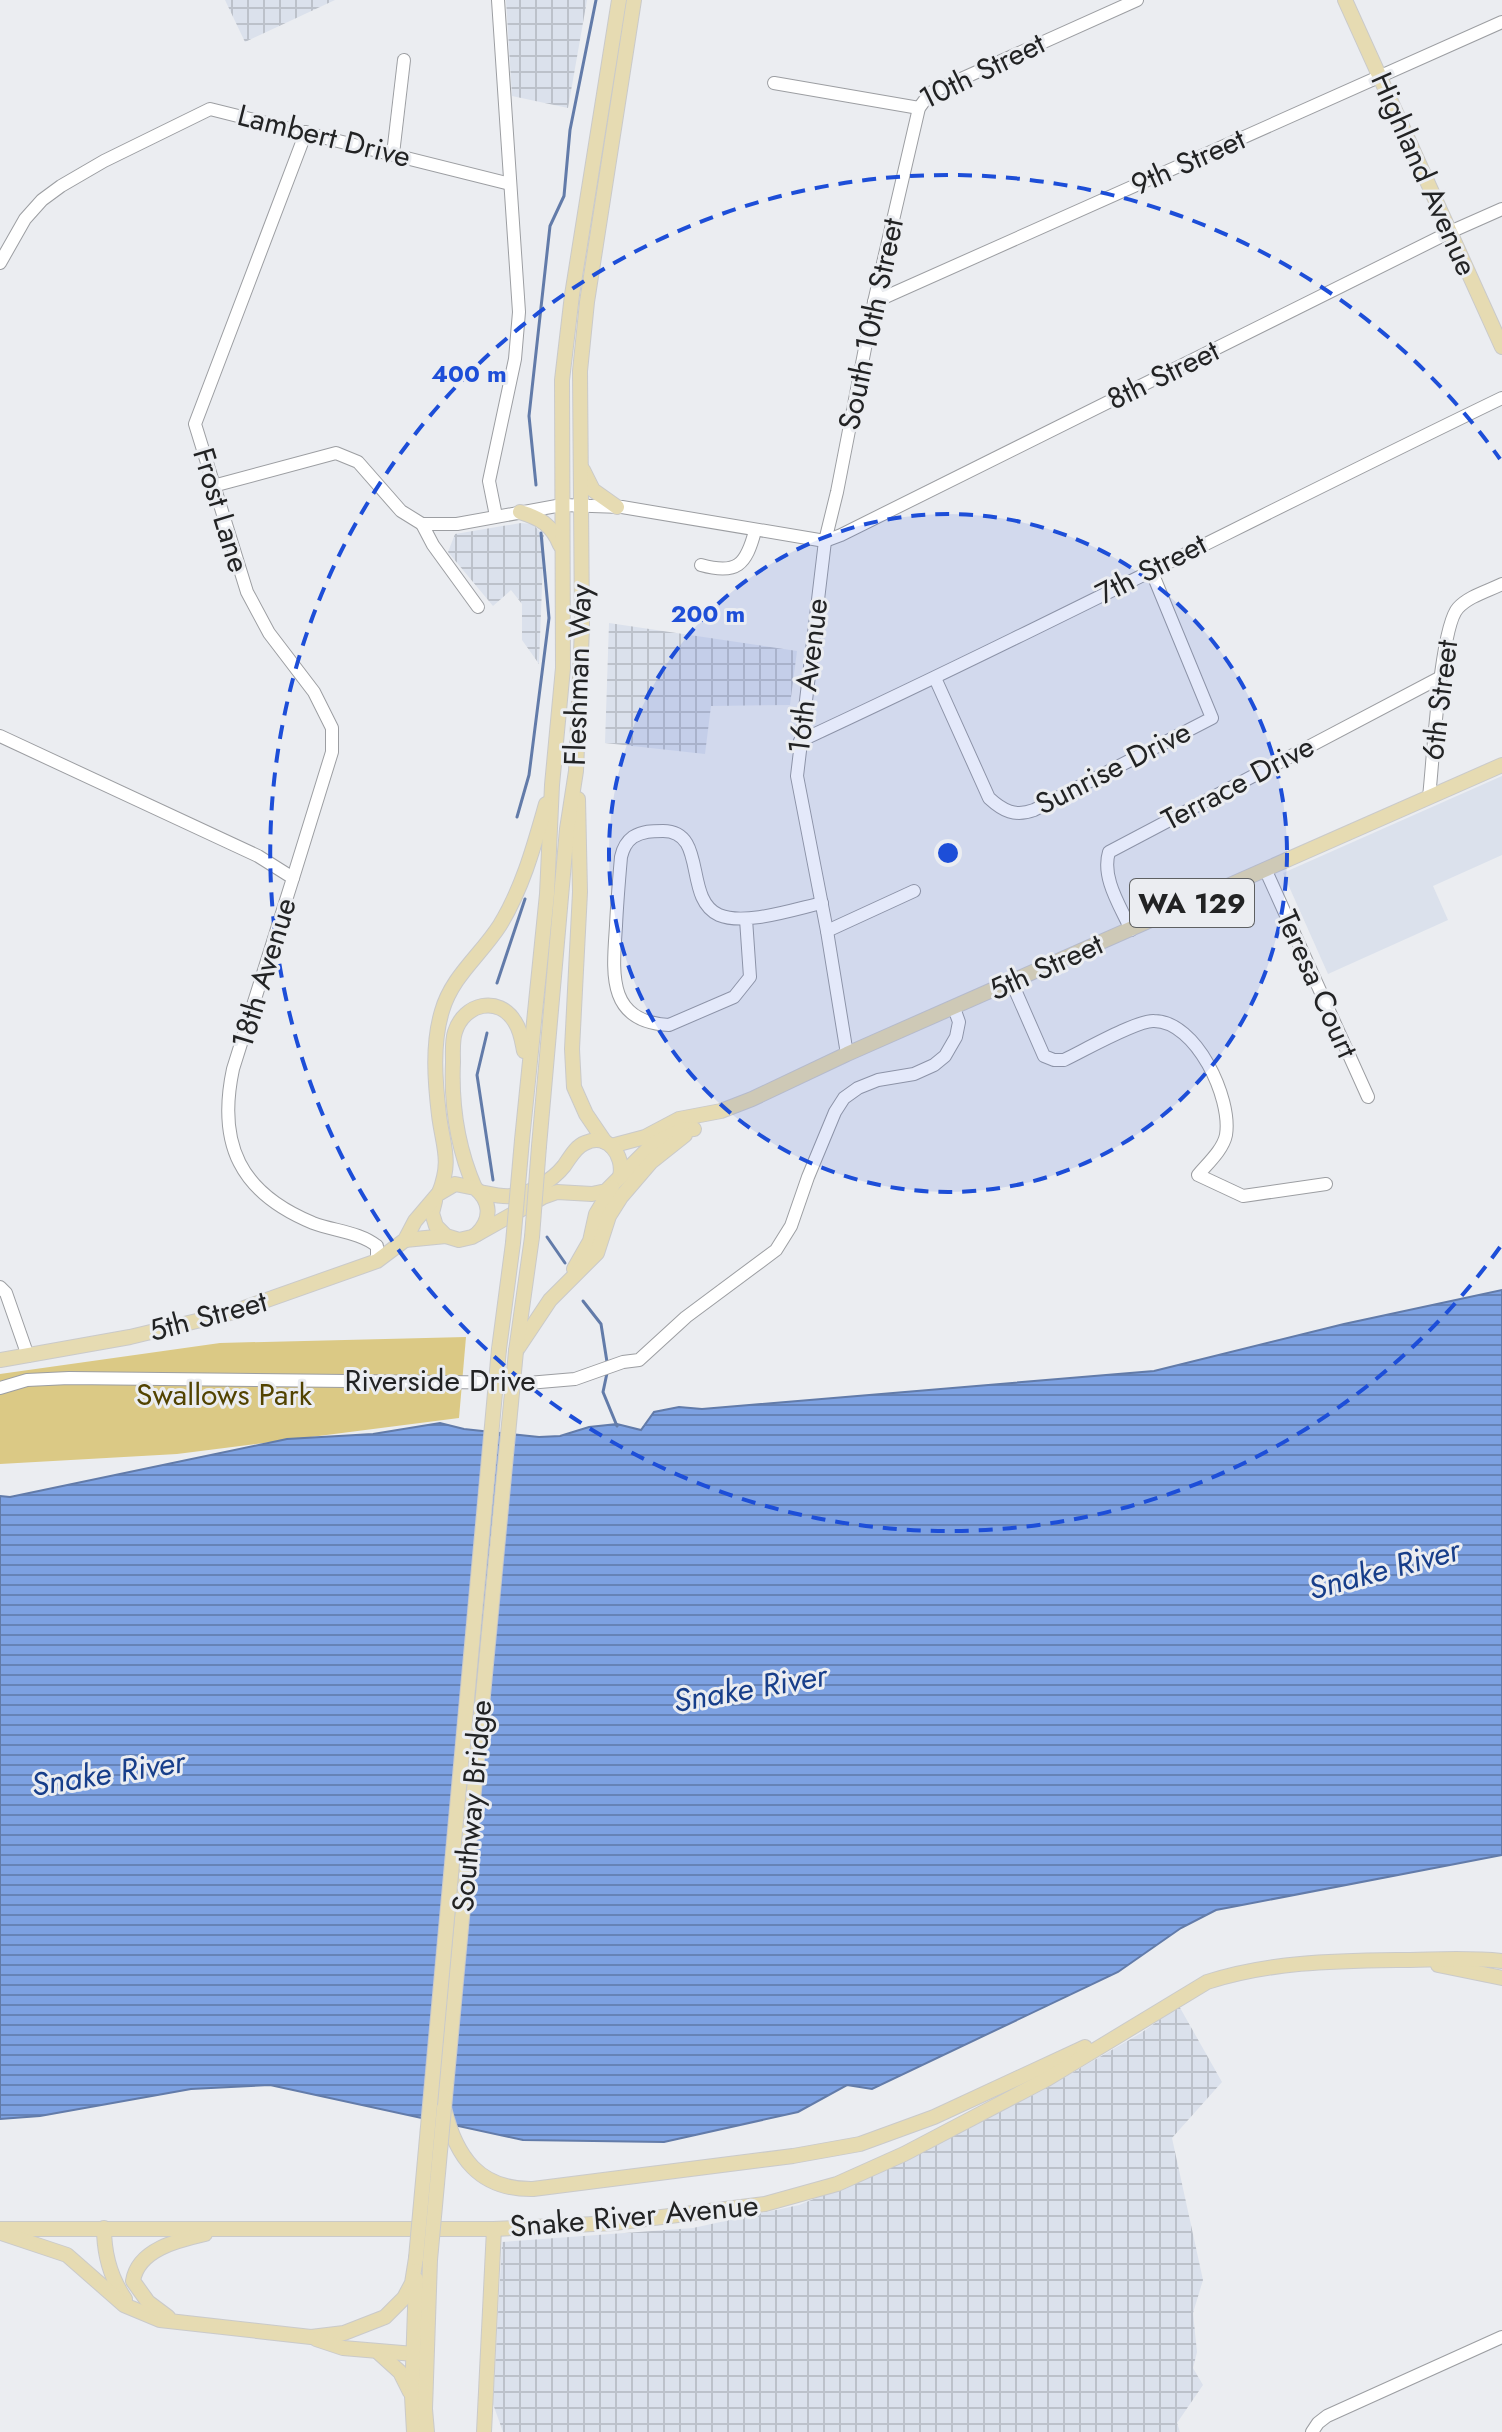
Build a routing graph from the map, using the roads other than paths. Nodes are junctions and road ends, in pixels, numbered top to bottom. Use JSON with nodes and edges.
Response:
{"nodes":[{"id":1,"x":498,"y":0,"type":"edge"},
{"id":2,"x":619,"y":0,"type":"edge"},
{"id":3,"x":634,"y":0,"type":"edge"},
{"id":4,"x":1137,"y":0,"type":"edge"},
{"id":5,"x":1345,"y":0,"type":"edge"},
{"id":6,"x":1502,"y":22,"type":"edge"},
{"id":7,"x":404,"y":60,"type":"dead end"},
{"id":8,"x":1379,"y":76,"type":"junction"},
{"id":9,"x":774,"y":83,"type":"dead end"},
{"id":10,"x":919,"y":108,"type":"junction"},
{"id":11,"x":306,"y":132,"type":"junction"},
{"id":12,"x":393,"y":154,"type":"junction"},
{"id":13,"x":510,"y":184,"type":"junction"},
{"id":14,"x":1502,"y":209,"type":"edge"},
{"id":15,"x":1450,"y":232,"type":"junction"},
{"id":16,"x":0,"y":263,"type":"edge"},
{"id":17,"x":874,"y":302,"type":"junction"},
{"id":18,"x":1502,"y":347,"type":"edge"},
{"id":19,"x":1502,"y":398,"type":"edge"},
{"id":20,"x":581,"y":465,"type":"junction"},
{"id":21,"x":213,"y":486,"type":"junction"},
{"id":22,"x":562,"y":505,"type":"junction"},
{"id":23,"x":581,"y":505,"type":"junction"},
{"id":24,"x":617,"y":507,"type":"junction"},
{"id":25,"x":520,"y":512,"type":"junction"},
{"id":26,"x":496,"y":516,"type":"junction"},
{"id":27,"x":422,"y":524,"type":"junction"},
{"id":28,"x":755,"y":531,"type":"junction"},
{"id":29,"x":825,"y":541,"type":"junction"},
{"id":30,"x":563,"y":556,"type":"junction"},
{"id":31,"x":701,"y":565,"type":"dead end"},
{"id":32,"x":1151,"y":570,"type":"junction"},
{"id":33,"x":1501,"y":587,"type":"edge"},
{"id":34,"x":478,"y":607,"type":"dead end"},
{"id":35,"x":1441,"y":677,"type":"junction"},
{"id":36,"x":935,"y":678,"type":"junction"},
{"id":37,"x":0,"y":736,"type":"edge"},
{"id":38,"x":800,"y":741,"type":"junction"},
{"id":39,"x":1502,"y":765,"type":"edge"},
{"id":40,"x":576,"y":771,"type":"junction"},
{"id":41,"x":552,"y":785,"type":"junction"},
{"id":42,"x":1429,"y":797,"type":"junction"},
{"id":43,"x":1266,"y":871,"type":"junction"},
{"id":44,"x":293,"y":878,"type":"junction"},
{"id":45,"x":914,"y":891,"type":"dead end"},
{"id":46,"x":822,"y":903,"type":"junction"},
{"id":47,"x":746,"y":919,"type":"junction"},
{"id":48,"x":1131,"y":930,"type":"junction"},
{"id":49,"x":827,"y":931,"type":"junction"},
{"id":50,"x":1012,"y":983,"type":"junction"},
{"id":51,"x":954,"y":1008,"type":"junction"},
{"id":52,"x":847,"y":1054,"type":"junction"},
{"id":53,"x":527,"y":1067,"type":"junction"},
{"id":54,"x":1368,"y":1097,"type":"dead end"},
{"id":55,"x":721,"y":1111,"type":"junction"},
{"id":56,"x":694,"y":1129,"type":"junction"},
{"id":57,"x":608,"y":1144,"type":"junction"},
{"id":58,"x":616,"y":1182,"type":"junction"},
{"id":59,"x":1326,"y":1184,"type":"dead end"},
{"id":60,"x":477,"y":1190,"type":"junction"},
{"id":61,"x":437,"y":1197,"type":"junction"},
{"id":62,"x":477,"y":1234,"type":"junction"},
{"id":63,"x":446,"y":1236,"type":"junction"},
{"id":64,"x":405,"y":1240,"type":"junction"},
{"id":65,"x":377,"y":1261,"type":"junction"},
{"id":66,"x":569,"y":1280,"type":"junction"},
{"id":67,"x":0,"y":1287,"type":"edge"},
{"id":68,"x":499,"y":1349,"type":"joint"},
{"id":69,"x":516,"y":1351,"type":"junction"},
{"id":70,"x":28,"y":1356,"type":"junction"},
{"id":71,"x":0,"y":1360,"type":"edge"},
{"id":72,"x":0,"y":1388,"type":"edge"},
{"id":73,"x":1402,"y":1960,"type":"junction"},
{"id":74,"x":1502,"y":1961,"type":"edge"},
{"id":75,"x":1502,"y":1978,"type":"edge"},
{"id":76,"x":1123,"y":2032,"type":"junction"},
{"id":77,"x":444,"y":2108,"type":"junction"},
{"id":78,"x":104,"y":2228,"type":"junction"},
{"id":79,"x":230,"y":2229,"type":"junction"},
{"id":80,"x":494,"y":2229,"type":"junction"},
{"id":81,"x":0,"y":2231,"type":"edge"},
{"id":82,"x":423,"y":2259,"type":"junction"},
{"id":83,"x":137,"y":2311,"type":"junction"},
{"id":84,"x":179,"y":2324,"type":"junction"},
{"id":85,"x":311,"y":2337,"type":"junction"},
{"id":86,"x":1502,"y":2337,"type":"edge"},
{"id":87,"x":429,"y":2338,"type":"junction"},
{"id":88,"x":378,"y":2352,"type":"junction"},
{"id":89,"x":414,"y":2354,"type":"junction"},
{"id":90,"x":412,"y":2396,"type":"junction"},
{"id":91,"x":1312,"y":2431,"type":"edge"},
{"id":92,"x":414,"y":2432,"type":"edge"},
{"id":93,"x":427,"y":2432,"type":"edge"},
{"id":94,"x":484,"y":2432,"type":"edge"}],
"edges":[{"from":1,"to":13,"type":"street"},
{"from":2,"to":22,"type":"main road","name":"Fleshman Way"},
{"from":3,"to":20,"type":"main road","name":"Fleshman Way"},
{"from":4,"to":10,"type":"street","name":"10th Street"},
{"from":5,"to":8,"type":"main road","name":"Highland Avenue"},
{"from":6,"to":8,"type":"street","name":"9th Street"},
{"from":7,"to":12,"type":"street"},
{"from":8,"to":15,"type":"main road","name":"Highland Avenue"},
{"from":8,"to":17,"type":"street","name":"9th Street"},
{"from":9,"to":10,"type":"street","name":"10th Street"},
{"from":10,"to":17,"type":"street","name":"South 10th Street"},
{"from":11,"to":12,"type":"street","name":"Lambert Drive"},
{"from":11,"to":16,"type":"street","name":"Lambert Drive"},
{"from":11,"to":21,"type":"street","name":"Frost Lane"},
{"from":12,"to":13,"type":"street","name":"Lambert Drive"},
{"from":13,"to":26,"type":"street"},
{"from":14,"to":15,"type":"street","name":"8th Street"},
{"from":15,"to":18,"type":"main road","name":"Highland Avenue"},
{"from":15,"to":29,"type":"street","name":"8th Street"},
{"from":17,"to":29,"type":"street","name":"South 10th Street"},
{"from":19,"to":32,"type":"street","name":"7th Street"},
{"from":20,"to":23,"type":"main road","name":"Fleshman Way"},
{"from":20,"to":24,"type":"main road"},
{"from":21,"to":27,"type":"street"},
{"from":21,"to":44,"type":"street","name":"Frost Lane"},
{"from":22,"to":23,"type":"street"},
{"from":22,"to":25,"type":"street"},
{"from":22,"to":30,"type":"main road","name":"Fleshman Way"},
{"from":23,"to":24,"type":"street"},
{"from":23,"to":40,"type":"main road","name":"Fleshman Way"},
{"from":24,"to":28,"type":"street"},
{"from":25,"to":26,"type":"street"},
{"from":25,"to":30,"type":"main road"},
{"from":26,"to":27,"type":"street"},
{"from":27,"to":34,"type":"street"},
{"from":28,"to":29,"type":"street"},
{"from":28,"to":31,"type":"street"},
{"from":29,"to":38,"type":"street","name":"16th Avenue"},
{"from":30,"to":41,"type":"main road","name":"Fleshman Way"},
{"from":32,"to":36,"type":"street","name":"7th Street"},
{"from":32,"to":36,"type":"street","name":"Sunrise Drive"},
{"from":33,"to":35,"type":"street","name":"6th Street"},
{"from":35,"to":42,"type":"street","name":"6th Street"},
{"from":35,"to":48,"type":"street","name":"Terrace Drive"},
{"from":36,"to":38,"type":"street","name":"7th Street"},
{"from":37,"to":44,"type":"street","name":"18th Avenue"},
{"from":38,"to":46,"type":"street","name":"16th Avenue"},
{"from":39,"to":42,"type":"main road","name":"5th Street","number":"WA 129"},
{"from":40,"to":57,"type":"main road"},
{"from":40,"to":69,"type":"main road","name":"Fleshman Way","bridge":true},
{"from":41,"to":53,"type":"main road","name":"Fleshman Way"},
{"from":41,"to":61,"type":"main road"},
{"from":42,"to":43,"type":"main road","name":"5th Street","number":"WA 129"},
{"from":43,"to":48,"type":"main road","name":"5th Street","number":"WA 129"},
{"from":43,"to":54,"type":"street","name":"Teresa Court"},
{"from":44,"to":65,"type":"street","name":"18th Avenue"},
{"from":45,"to":49,"type":"street"},
{"from":46,"to":47,"type":"street"},
{"from":46,"to":49,"type":"street","name":"16th Avenue"},
{"from":47,"to":47,"type":"street"},
{"from":48,"to":50,"type":"main road","name":"5th Street","number":"WA 129"},
{"from":49,"to":52,"type":"street","name":"16th Avenue"},
{"from":50,"to":51,"type":"main road","name":"5th Street","number":"WA 129"},
{"from":50,"to":59,"type":"street"},
{"from":51,"to":52,"type":"main road","name":"5th Street","number":"WA 129"},
{"from":51,"to":72,"type":"street","name":"Riverside Drive"},
{"from":52,"to":55,"type":"main road","name":"5th Street","number":"WA 129"},
{"from":53,"to":60,"type":"main road"},
{"from":53,"to":68,"type":"main road","name":"Fleshman Way","bridge":true},
{"from":55,"to":56,"type":"main road","name":"5th Street"},
{"from":55,"to":57,"type":"main road","name":"5th Street"},
{"from":56,"to":58,"type":"main road","name":"5th Street"},
{"from":56,"to":66,"type":"main road"},
{"from":57,"to":58,"type":"main road"},
{"from":57,"to":60,"type":"main road","name":"5th Street"},
{"from":58,"to":62,"type":"main road"},
{"from":58,"to":66,"type":"main road","name":"5th Street"},
{"from":60,"to":61,"type":"main road"},
{"from":60,"to":62,"type":"main road"},
{"from":61,"to":63,"type":"main road"},
{"from":61,"to":64,"type":"main road","name":"5th Street"},
{"from":62,"to":63,"type":"main road"},
{"from":63,"to":64,"type":"main road"},
{"from":64,"to":65,"type":"main road","name":"5th Street"},
{"from":65,"to":70,"type":"main road","name":"5th Street"},
{"from":66,"to":69,"type":"main road"},
{"from":67,"to":70,"type":"street"},
{"from":68,"to":82,"type":"main road","name":"Southway Bridge","bridge":true},
{"from":69,"to":77,"type":"main road","name":"Southway Bridge","bridge":true},
{"from":70,"to":71,"type":"main road","name":"5th Street"},
{"from":73,"to":74,"type":"main road","name":"Snake River Avenue"},
{"from":73,"to":75,"type":"main road","name":"Snake River Avenue"},
{"from":73,"to":76,"type":"main road","name":"Snake River Avenue"},
{"from":76,"to":77,"type":"main road"},
{"from":76,"to":80,"type":"main road","name":"Snake River Avenue"},
{"from":77,"to":82,"type":"main road","name":"Southway Bridge","bridge":true},
{"from":78,"to":79,"type":"main road","name":"Snake River Avenue"},
{"from":78,"to":81,"type":"main road","name":"Snake River Avenue"},
{"from":78,"to":83,"type":"main road"},
{"from":79,"to":80,"type":"main road","name":"Snake River Avenue"},
{"from":79,"to":84,"type":"main road"},
{"from":80,"to":94,"type":"main road"},
{"from":81,"to":83,"type":"main road"},
{"from":82,"to":85,"type":"main road"},
{"from":82,"to":87,"type":"main road"},
{"from":82,"to":89,"type":"main road"},
{"from":83,"to":84,"type":"main road"},
{"from":84,"to":85,"type":"main road"},
{"from":85,"to":88,"type":"main road"},
{"from":86,"to":91,"type":"street"},
{"from":87,"to":89,"type":"main road"},
{"from":87,"to":93,"type":"main road"},
{"from":88,"to":89,"type":"main road"},
{"from":88,"to":90,"type":"main road"},
{"from":89,"to":90,"type":"main road"},
{"from":90,"to":92,"type":"main road"}]}
